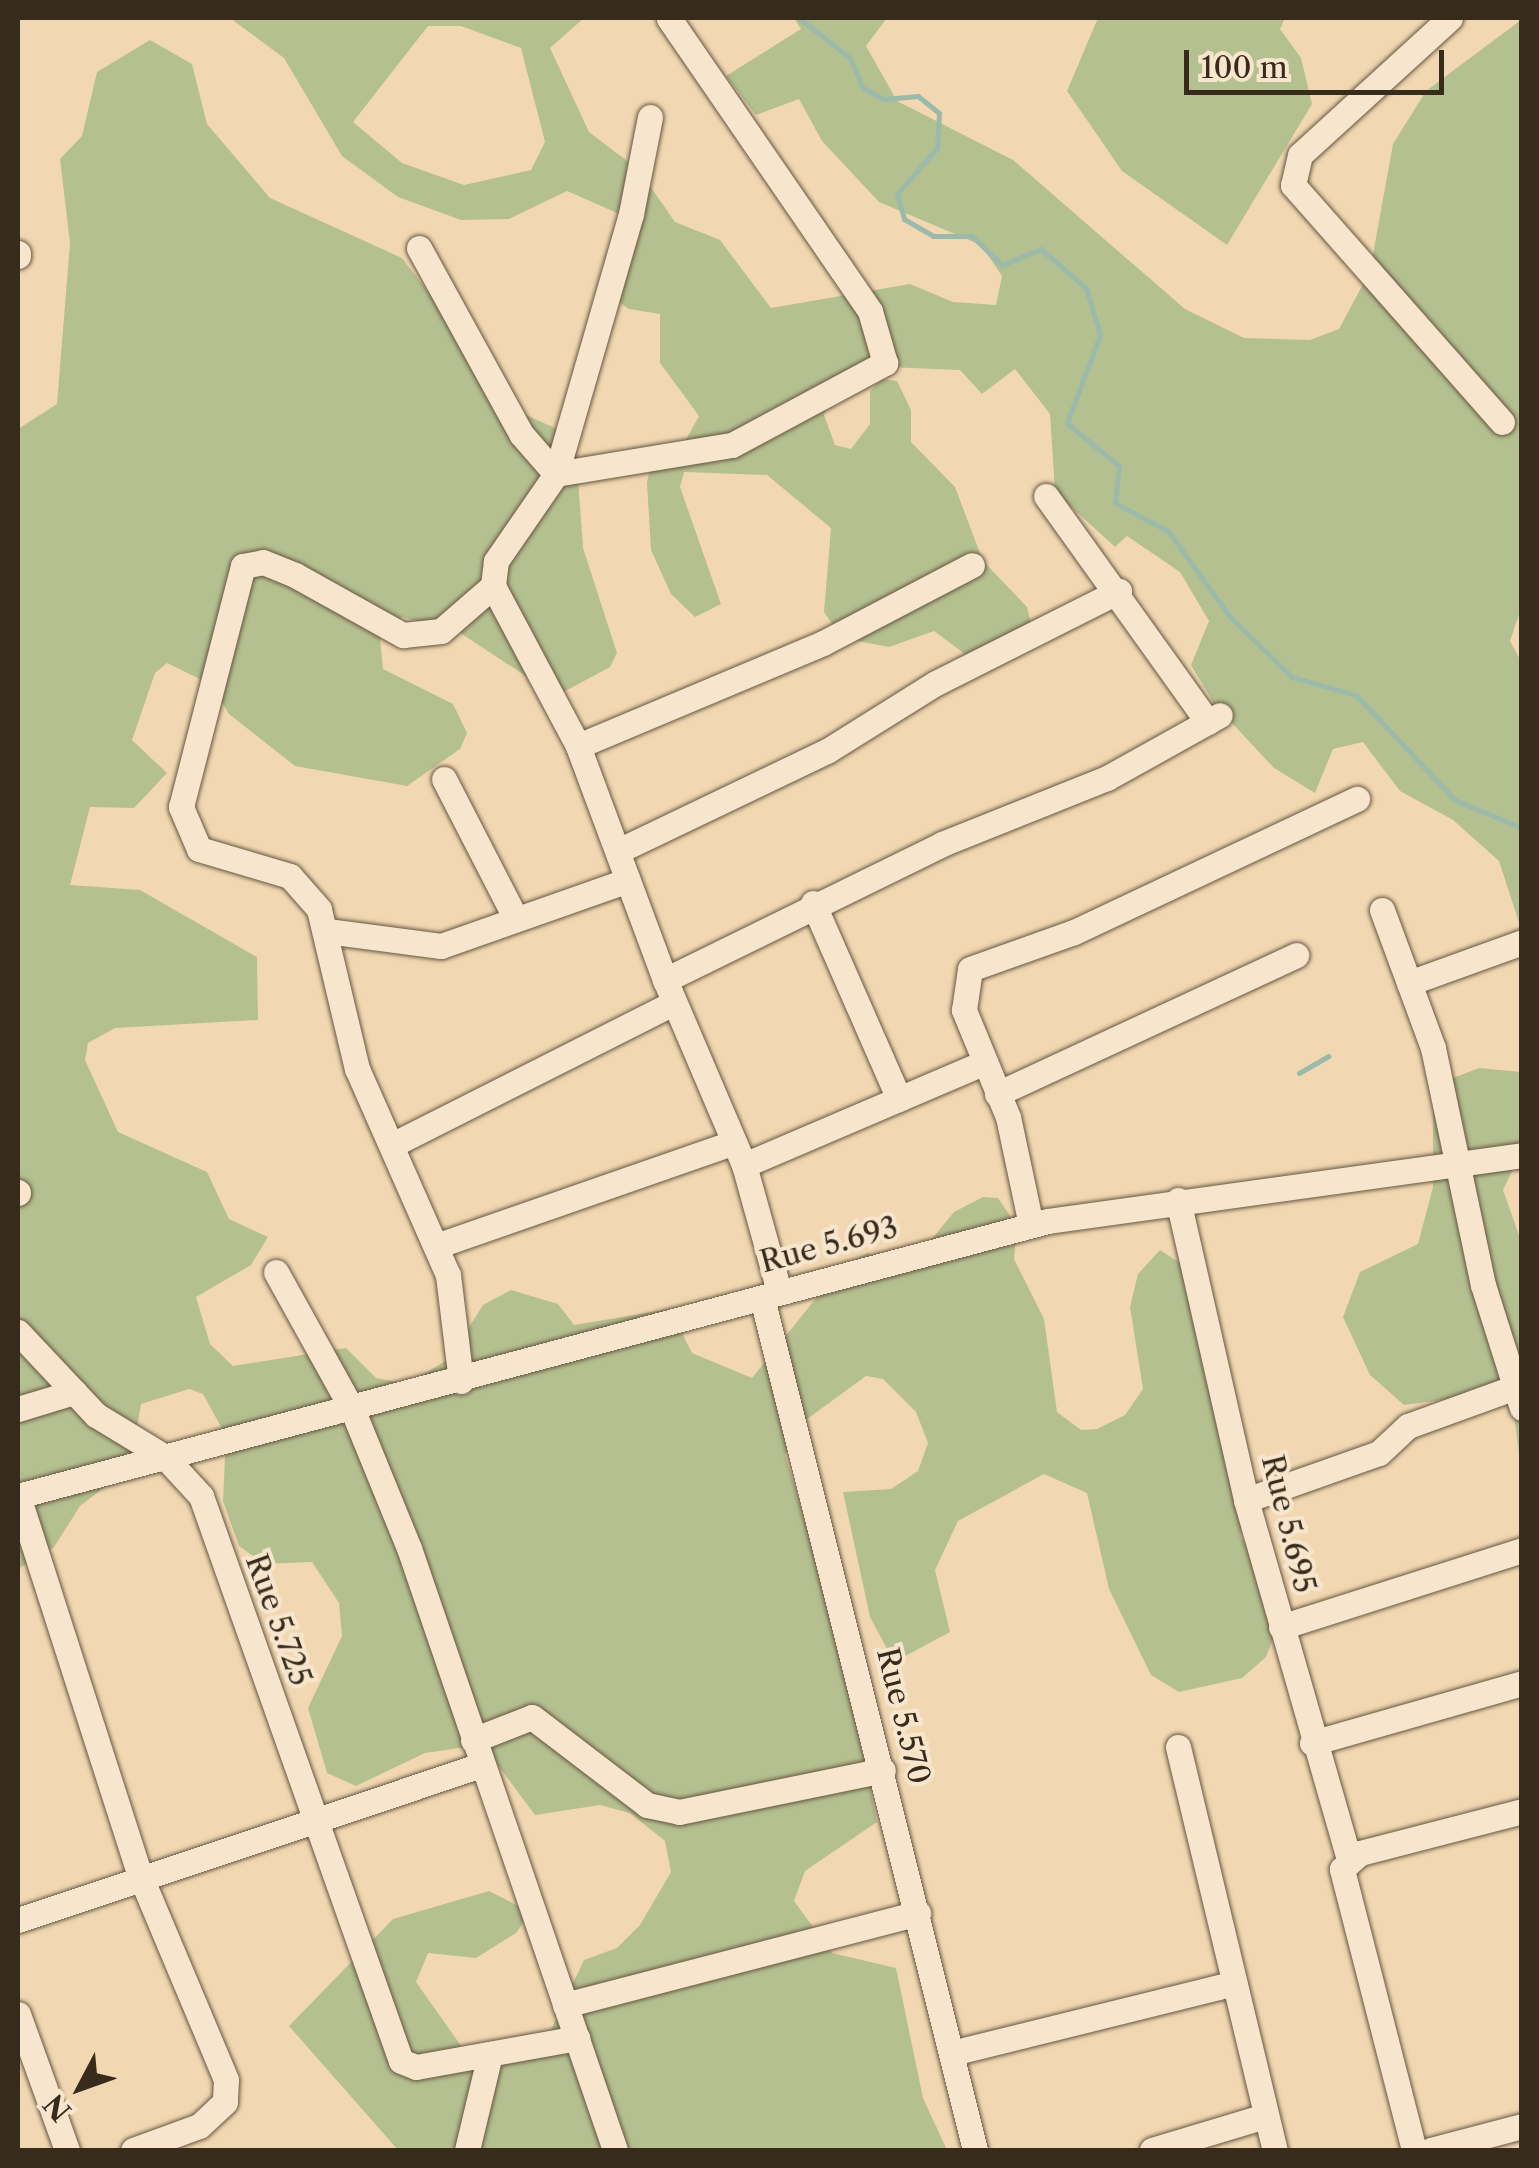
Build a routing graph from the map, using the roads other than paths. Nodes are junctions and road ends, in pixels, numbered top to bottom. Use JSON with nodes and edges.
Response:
{"nodes":[{"id":1,"x":669,"y":18,"type":"edge"},
{"id":2,"x":1450,"y":18,"type":"edge"},
{"id":3,"x":650,"y":118,"type":"dead end"},
{"id":4,"x":419,"y":248,"type":"dead end"},
{"id":5,"x":1502,"y":422,"type":"dead end"},
{"id":6,"x":556,"y":474,"type":"junction"},
{"id":7,"x":1046,"y":496,"type":"dead end"},
{"id":8,"x":972,"y":565,"type":"dead end"},
{"id":9,"x":493,"y":586,"type":"junction"},
{"id":10,"x":1119,"y":592,"type":"junction"},
{"id":11,"x":578,"y":746,"type":"junction"},
{"id":12,"x":444,"y":779,"type":"dead end"},
{"id":13,"x":1357,"y":799,"type":"dead end"},
{"id":14,"x":618,"y":851,"type":"junction"},
{"id":15,"x":628,"y":880,"type":"junction"},
{"id":16,"x":813,"y":903,"type":"junction"},
{"id":17,"x":1382,"y":910,"type":"dead end"},
{"id":18,"x":516,"y":919,"type":"junction"},
{"id":19,"x":327,"y":930,"type":"junction"},
{"id":20,"x":1522,"y":942,"type":"edge"},
{"id":21,"x":1296,"y":956,"type":"dead end"},
{"id":22,"x":1409,"y":983,"type":"junction"},
{"id":23,"x":669,"y":992,"type":"junction"},
{"id":24,"x":983,"y":1063,"type":"junction"},
{"id":25,"x":997,"y":1094,"type":"junction"},
{"id":26,"x":899,"y":1098,"type":"junction"},
{"id":27,"x":392,"y":1146,"type":"junction"},
{"id":28,"x":738,"y":1154,"type":"junction"},
{"id":29,"x":1522,"y":1155,"type":"edge"},
{"id":30,"x":1456,"y":1165,"type":"junction"},
{"id":31,"x":1178,"y":1200,"type":"junction"},
{"id":32,"x":1032,"y":1226,"type":"junction"},
{"id":33,"x":436,"y":1246,"type":"junction"},
{"id":34,"x":276,"y":1272,"type":"dead end"},
{"id":35,"x":771,"y":1295,"type":"junction"},
{"id":36,"x":18,"y":1332,"type":"edge"},
{"id":37,"x":461,"y":1380,"type":"junction"},
{"id":38,"x":74,"y":1392,"type":"junction"},
{"id":39,"x":1519,"y":1398,"type":"edge"},
{"id":40,"x":18,"y":1409,"type":"edge"},
{"id":41,"x":353,"y":1411,"type":"junction"},
{"id":42,"x":165,"y":1457,"type":"junction"},
{"id":43,"x":18,"y":1496,"type":"edge"},
{"id":44,"x":1246,"y":1500,"type":"junction"},
{"id":45,"x":1522,"y":1550,"type":"edge"},
{"id":46,"x":1281,"y":1627,"type":"junction"},
{"id":47,"x":1522,"y":1683,"type":"edge"},
{"id":48,"x":474,"y":1740,"type":"junction"},
{"id":49,"x":1312,"y":1743,"type":"junction"},
{"id":50,"x":1178,"y":1747,"type":"dead end"},
{"id":51,"x":482,"y":1765,"type":"junction"},
{"id":52,"x":882,"y":1770,"type":"junction"},
{"id":53,"x":1522,"y":1811,"type":"edge"},
{"id":54,"x":314,"y":1817,"type":"junction"},
{"id":55,"x":1349,"y":1860,"type":"junction"},
{"id":56,"x":140,"y":1875,"type":"junction"},
{"id":57,"x":918,"y":1913,"type":"junction"},
{"id":58,"x":18,"y":1920,"type":"edge"},
{"id":59,"x":1234,"y":1983,"type":"junction"},
{"id":60,"x":565,"y":2004,"type":"junction"},
{"id":61,"x":18,"y":2014,"type":"edge"},
{"id":62,"x":576,"y":2038,"type":"junction"},
{"id":63,"x":952,"y":2052,"type":"junction"},
{"id":64,"x":490,"y":2054,"type":"junction"},
{"id":65,"x":1266,"y":2116,"type":"junction"},
{"id":66,"x":1522,"y":2126,"type":"edge"},
{"id":67,"x":68,"y":2150,"type":"edge"},
{"id":68,"x":133,"y":2150,"type":"edge"},
{"id":69,"x":467,"y":2150,"type":"edge"},
{"id":70,"x":615,"y":2150,"type":"edge"},
{"id":71,"x":975,"y":2150,"type":"edge"},
{"id":72,"x":1152,"y":2150,"type":"edge"},
{"id":73,"x":1275,"y":2150,"type":"edge"},
{"id":74,"x":1414,"y":2150,"type":"edge"},
{"id":75,"x":1431,"y":2150,"type":"edge"}],
"edges":[{"from":1,"to":6,"type":"street"},
{"from":2,"to":5,"type":"street"},
{"from":3,"to":6,"type":"street"},
{"from":4,"to":6,"type":"street"},
{"from":6,"to":9,"type":"street"},
{"from":7,"to":10,"type":"street"},
{"from":8,"to":11,"type":"street"},
{"from":9,"to":11,"type":"street","name":"Rue 5.570"},
{"from":9,"to":19,"type":"street"},
{"from":10,"to":14,"type":"street"},
{"from":10,"to":16,"type":"street"},
{"from":11,"to":14,"type":"street","name":"Rue 5.570"},
{"from":12,"to":18,"type":"street"},
{"from":13,"to":24,"type":"street"},
{"from":14,"to":15,"type":"street","name":"Rue 5.570"},
{"from":15,"to":18,"type":"street"},
{"from":15,"to":23,"type":"street","name":"Rue 5.570"},
{"from":16,"to":23,"type":"street"},
{"from":16,"to":26,"type":"street"},
{"from":17,"to":22,"type":"street"},
{"from":18,"to":19,"type":"street"},
{"from":19,"to":27,"type":"street"},
{"from":20,"to":22,"type":"street"},
{"from":21,"to":25,"type":"street"},
{"from":22,"to":30,"type":"street"},
{"from":23,"to":27,"type":"street"},
{"from":23,"to":28,"type":"street","name":"Rue 5.570"},
{"from":24,"to":25,"type":"street"},
{"from":24,"to":26,"type":"street"},
{"from":25,"to":32,"type":"street"},
{"from":26,"to":28,"type":"street"},
{"from":27,"to":33,"type":"street"},
{"from":28,"to":33,"type":"street"},
{"from":28,"to":35,"type":"street","name":"Rue 5.570"},
{"from":29,"to":30,"type":"street","name":"Rue 5.693"},
{"from":30,"to":31,"type":"street","name":"Rue 5.693"},
{"from":30,"to":39,"type":"street"},
{"from":31,"to":32,"type":"street","name":"Rue 5.693"},
{"from":31,"to":44,"type":"street","name":"Rue 5.695"},
{"from":32,"to":35,"type":"street","name":"Rue 5.693"},
{"from":33,"to":37,"type":"street"},
{"from":34,"to":41,"type":"street"},
{"from":35,"to":37,"type":"street","name":"Rue 5.693"},
{"from":35,"to":52,"type":"street","name":"Rue 5.570"},
{"from":36,"to":38,"type":"street","name":"Rue 5.725"},
{"from":37,"to":41,"type":"street","name":"Rue 5.693"},
{"from":38,"to":40,"type":"street"},
{"from":38,"to":42,"type":"street","name":"Rue 5.725"},
{"from":39,"to":44,"type":"street"},
{"from":41,"to":42,"type":"street","name":"Rue 5.693"},
{"from":41,"to":48,"type":"street"},
{"from":42,"to":43,"type":"street"},
{"from":42,"to":54,"type":"street","name":"Rue 5.725"},
{"from":43,"to":56,"type":"street"},
{"from":44,"to":46,"type":"street","name":"Rue 5.695"},
{"from":45,"to":46,"type":"street"},
{"from":46,"to":49,"type":"street","name":"Rue 5.695"},
{"from":47,"to":49,"type":"street"},
{"from":48,"to":51,"type":"street"},
{"from":48,"to":52,"type":"street"},
{"from":49,"to":55,"type":"street","name":"Rue 5.695"},
{"from":50,"to":59,"type":"street"},
{"from":51,"to":54,"type":"street"},
{"from":51,"to":60,"type":"street"},
{"from":52,"to":57,"type":"street","name":"Rue 5.570"},
{"from":53,"to":55,"type":"street"},
{"from":54,"to":56,"type":"street"},
{"from":54,"to":64,"type":"street","name":"Rue 5.725"},
{"from":55,"to":74,"type":"street","name":"Rue 5.695"},
{"from":56,"to":58,"type":"street"},
{"from":56,"to":68,"type":"street"},
{"from":57,"to":60,"type":"street"},
{"from":57,"to":63,"type":"street","name":"Rue 5.570"},
{"from":59,"to":63,"type":"street"},
{"from":59,"to":65,"type":"street"},
{"from":60,"to":62,"type":"street"},
{"from":61,"to":67,"type":"street"},
{"from":62,"to":64,"type":"street","name":"Rue 5.725"},
{"from":62,"to":70,"type":"street"},
{"from":63,"to":71,"type":"street","name":"Rue 5.570"},
{"from":64,"to":69,"type":"street"},
{"from":65,"to":72,"type":"street"},
{"from":65,"to":73,"type":"street"},
{"from":66,"to":75,"type":"street"}]}
